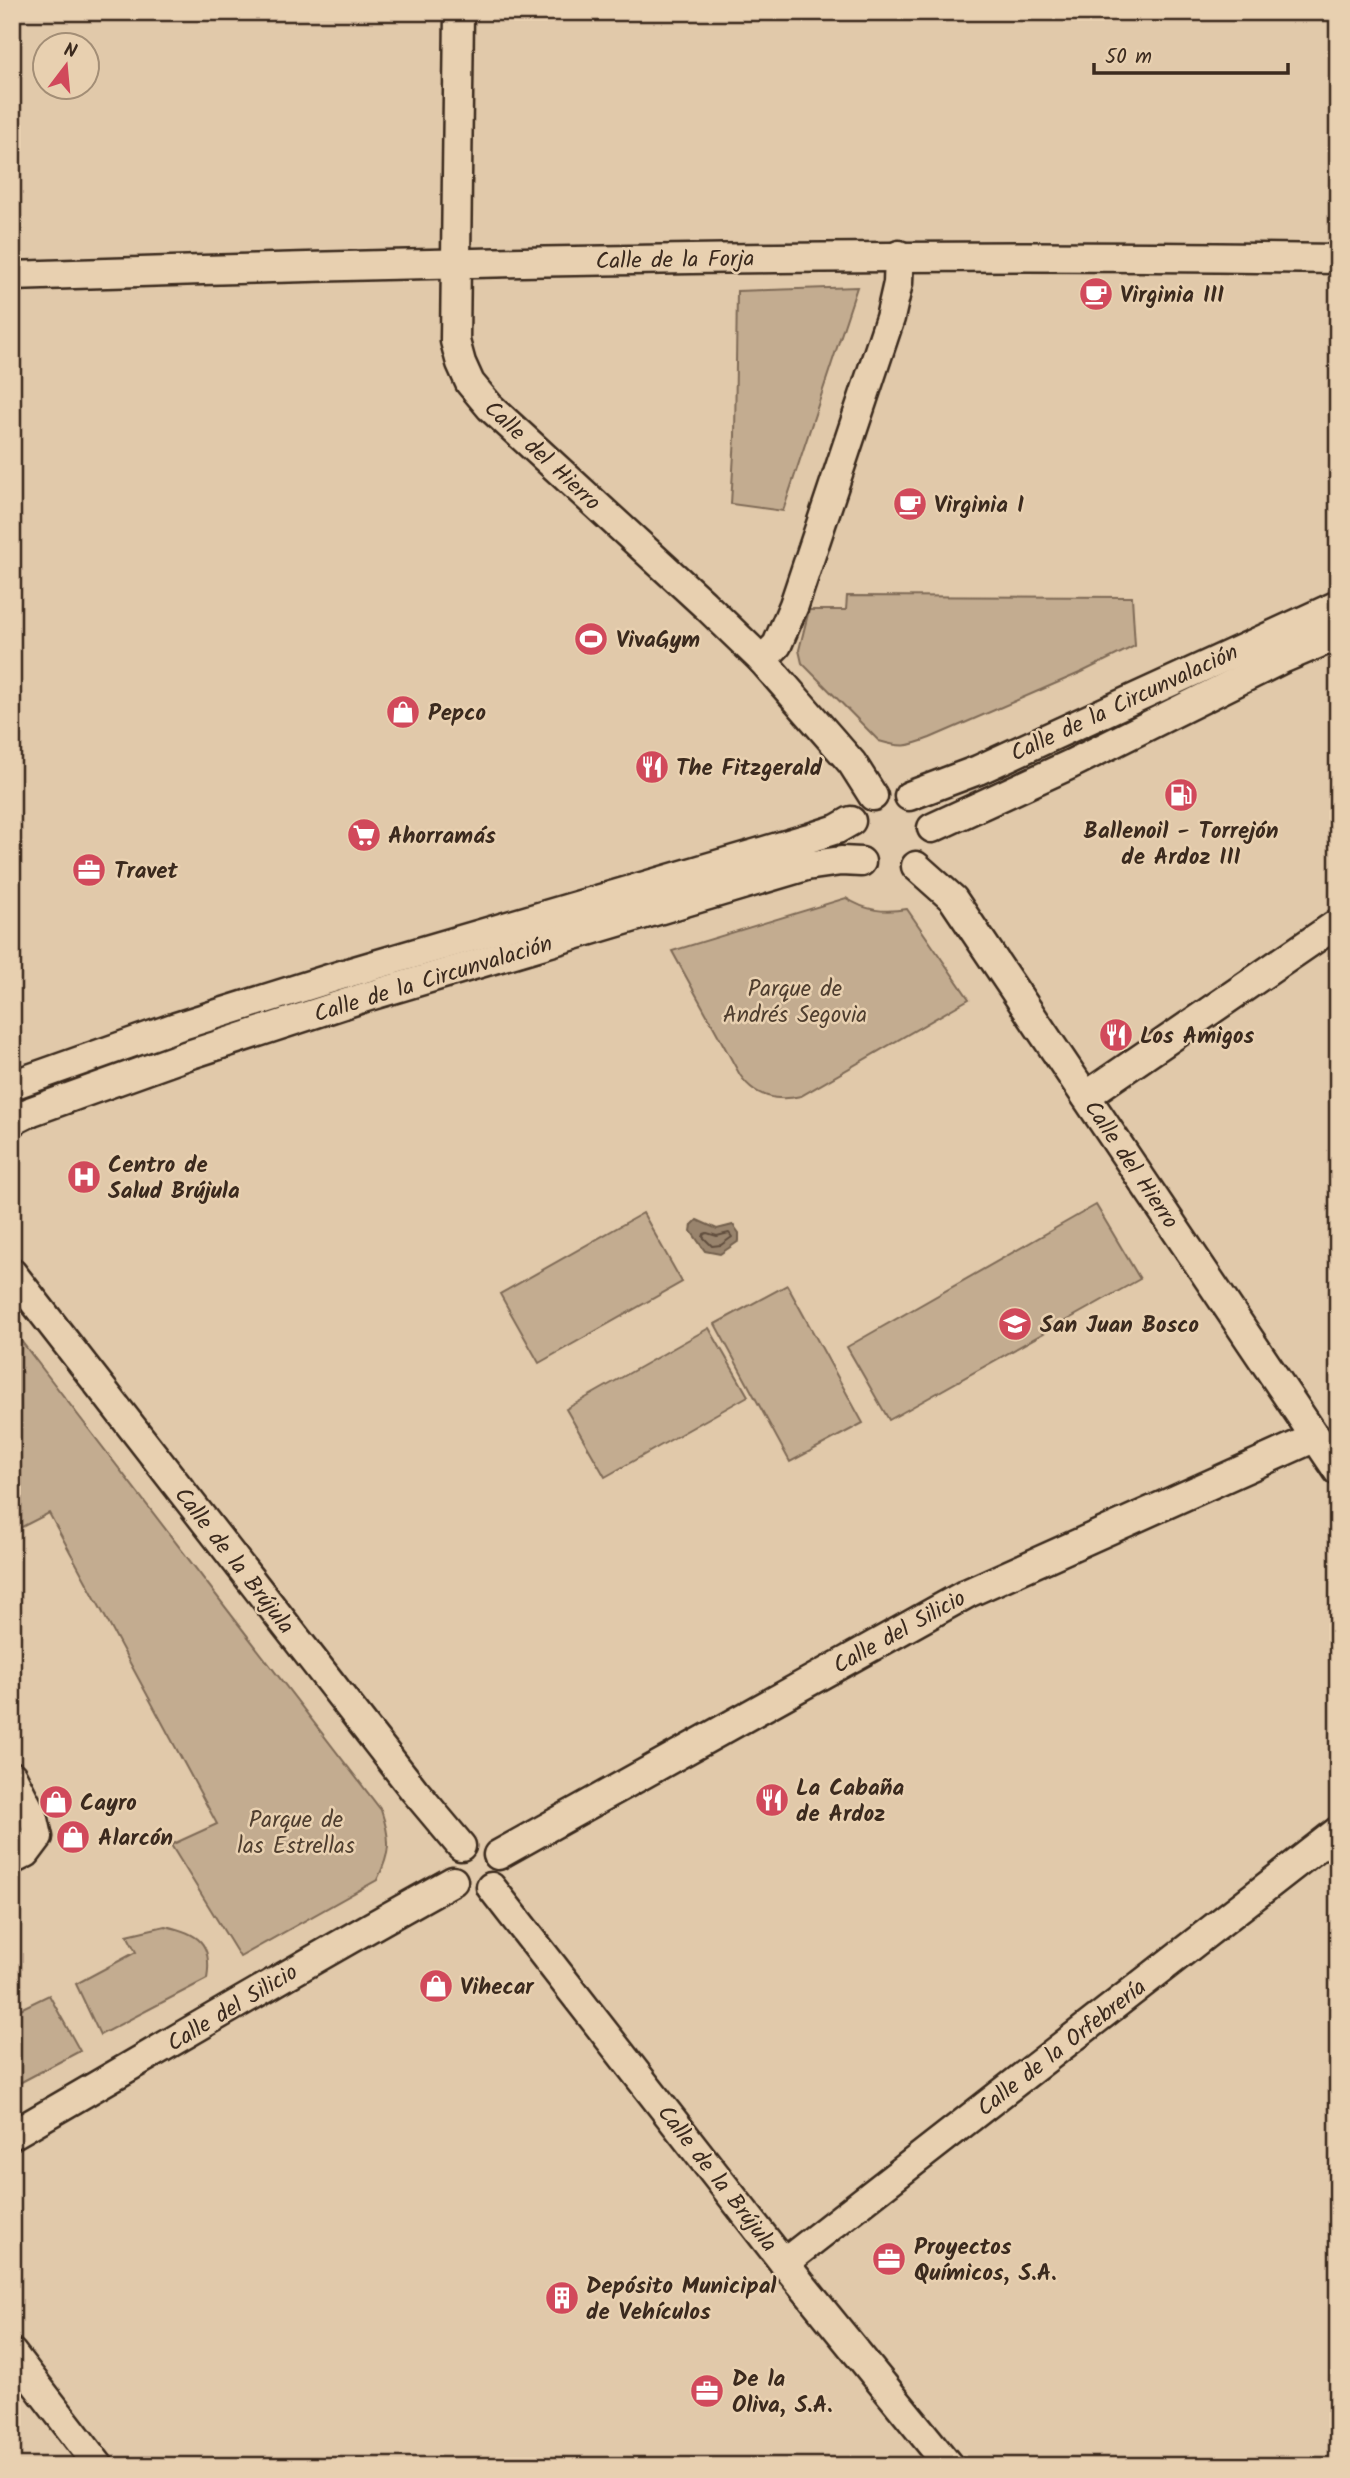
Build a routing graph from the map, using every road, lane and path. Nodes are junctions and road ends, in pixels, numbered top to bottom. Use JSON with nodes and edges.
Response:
{"nodes":[{"id":1,"x":460,"y":12,"type":"edge"},
{"id":2,"x":899,"y":256,"type":"junction"},
{"id":3,"x":1338,"y":259,"type":"edge"},
{"id":4,"x":456,"y":262,"type":"junction"},
{"id":5,"x":12,"y":275,"type":"edge"},
{"id":6,"x":1338,"y":605,"type":"edge"},
{"id":7,"x":1338,"y":635,"type":"edge"},
{"id":8,"x":762,"y":660,"type":"junction"},
{"id":9,"x":873,"y":796,"type":"junction"},
{"id":10,"x":909,"y":796,"type":"junction"},
{"id":11,"x":851,"y":821,"type":"junction"},
{"id":12,"x":932,"y":828,"type":"junction"},
{"id":13,"x":861,"y":862,"type":"junction"},
{"id":14,"x":899,"y":871,"type":"junction"},
{"id":15,"x":1338,"y":923,"type":"edge"},
{"id":16,"x":12,"y":1085,"type":"edge"},
{"id":17,"x":1086,"y":1096,"type":"junction"},
{"id":18,"x":12,"y":1121,"type":"edge"},
{"id":19,"x":12,"y":1273,"type":"edge"},
{"id":20,"x":1315,"y":1437,"type":"junction"},
{"id":21,"x":1338,"y":1471,"type":"edge"},
{"id":22,"x":12,"y":1776,"type":"edge"},
{"id":23,"x":1338,"y":1831,"type":"edge"},
{"id":24,"x":461,"y":1846,"type":"junction"},
{"id":25,"x":498,"y":1856,"type":"junction"},
{"id":26,"x":12,"y":1860,"type":"edge"},
{"id":27,"x":453,"y":1881,"type":"junction"},
{"id":28,"x":491,"y":1887,"type":"junction"},
{"id":29,"x":12,"y":2135,"type":"edge"},
{"id":30,"x":784,"y":2263,"type":"junction"},
{"id":31,"x":12,"y":2353,"type":"edge"},
{"id":32,"x":99,"y":2466,"type":"edge"},
{"id":33,"x":949,"y":2466,"type":"edge"}],
"edges":[{"from":1,"to":4,"type":"street","name":"Calle del Hierro"},
{"from":2,"to":3,"type":"street","name":"Calle de la Forja"},
{"from":2,"to":4,"type":"street","name":"Calle de la Forja"},
{"from":2,"to":8,"type":"street"},
{"from":4,"to":5,"type":"street","name":"Calle de la Forja"},
{"from":4,"to":8,"type":"street","name":"Calle del Hierro"},
{"from":6,"to":10,"type":"street","name":"Calle de la Circunvalación"},
{"from":7,"to":12,"type":"street","name":"Calle de la Circunvalación"},
{"from":8,"to":9,"type":"street","name":"Calle del Hierro"},
{"from":9,"to":10,"type":"street"},
{"from":9,"to":11,"type":"street"},
{"from":10,"to":12,"type":"street"},
{"from":11,"to":13,"type":"street"},
{"from":11,"to":16,"type":"street","name":"Calle de la Circunvalación"},
{"from":12,"to":14,"type":"street"},
{"from":13,"to":14,"type":"street"},
{"from":13,"to":18,"type":"street","name":"Calle de la Circunvalación"},
{"from":14,"to":17,"type":"street","name":"Calle del Hierro"},
{"from":15,"to":17,"type":"street"},
{"from":17,"to":20,"type":"street","name":"Calle del Hierro"},
{"from":19,"to":24,"type":"street","name":"Calle de la Brújula"},
{"from":20,"to":21,"type":"street","name":"Calle del Hierro"},
{"from":20,"to":25,"type":"street","name":"Calle del Silicio"},
{"from":22,"to":26,"type":"street"},
{"from":23,"to":30,"type":"street","name":"Calle de la Orfebrería"},
{"from":24,"to":25,"type":"street"},
{"from":24,"to":27,"type":"street"},
{"from":25,"to":28,"type":"street"},
{"from":27,"to":28,"type":"street"},
{"from":27,"to":29,"type":"street","name":"Calle del Silicio"},
{"from":28,"to":30,"type":"street","name":"Calle de la Brújula"},
{"from":30,"to":33,"type":"street","name":"Calle de la Brújula"},
{"from":31,"to":32,"type":"street"}]}
